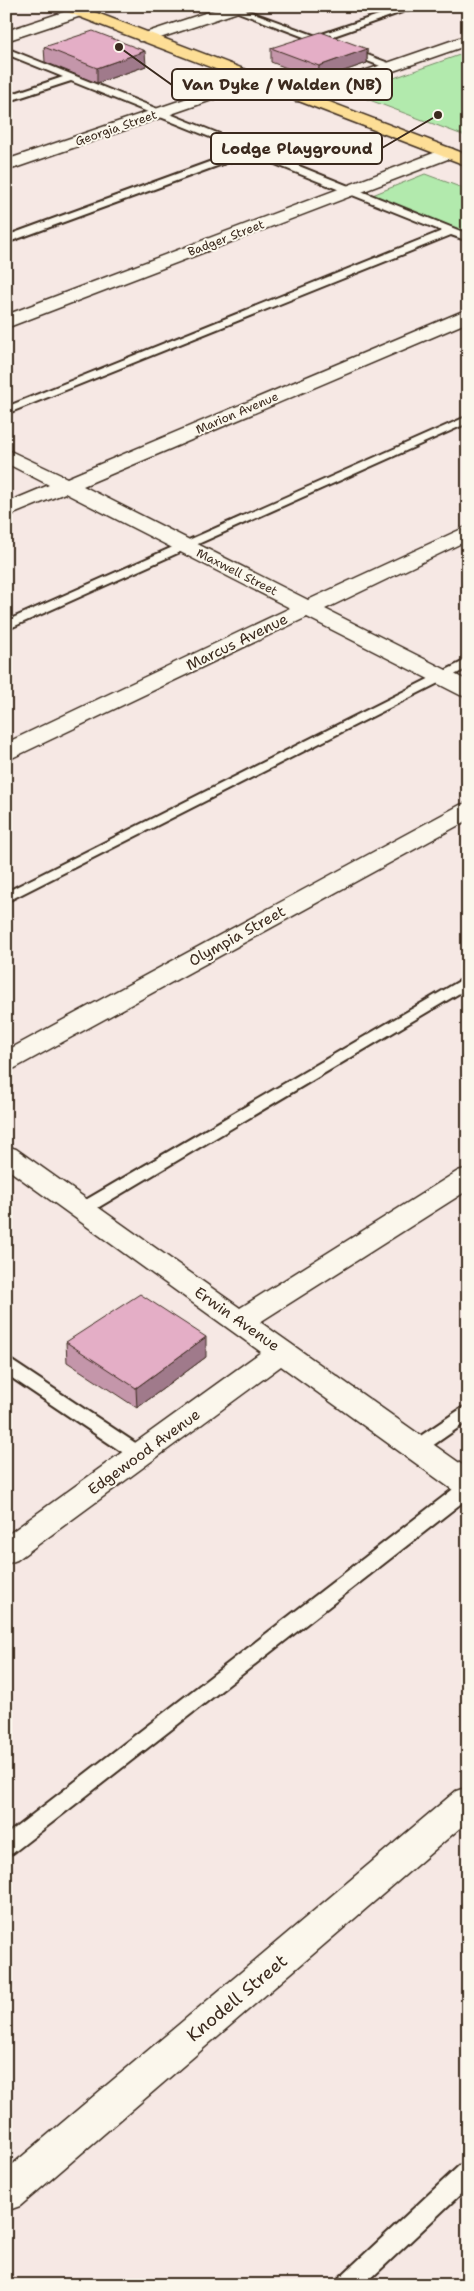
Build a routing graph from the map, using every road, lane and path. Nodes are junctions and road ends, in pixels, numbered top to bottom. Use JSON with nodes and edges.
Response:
{"nodes":[{"id":1,"x":64,"y":6,"type":"edge"},
{"id":2,"x":415,"y":6,"type":"edge"},
{"id":3,"x":234,"y":7,"type":"edge"},
{"id":4,"x":79,"y":12,"type":"junction"},
{"id":5,"x":6,"y":36,"type":"edge"},
{"id":6,"x":145,"y":38,"type":"junction"},
{"id":7,"x":318,"y":40,"type":"junction"},
{"id":8,"x":468,"y":40,"type":"edge"},
{"id":9,"x":304,"y":47,"type":"edge"},
{"id":10,"x":6,"y":51,"type":"edge"},
{"id":11,"x":391,"y":67,"type":"junction"},
{"id":12,"x":70,"y":78,"type":"junction"},
{"id":13,"x":255,"y":80,"type":"junction"},
{"id":14,"x":301,"y":98,"type":"junction"},
{"id":15,"x":6,"y":99,"type":"edge"},
{"id":16,"x":157,"y":114,"type":"junction"},
{"id":17,"x":248,"y":151,"type":"junction"},
{"id":18,"x":447,"y":153,"type":"junction"},
{"id":19,"x":468,"y":162,"type":"edge"},
{"id":20,"x":6,"y":166,"type":"edge"},
{"id":21,"x":348,"y":191,"type":"junction"},
{"id":22,"x":451,"y":231,"type":"junction"},
{"id":23,"x":468,"y":238,"type":"edge"},
{"id":24,"x":6,"y":240,"type":"edge"},
{"id":25,"x":468,"y":315,"type":"edge"},
{"id":26,"x":6,"y":322,"type":"edge"},
{"id":27,"x":6,"y":411,"type":"edge"},
{"id":28,"x":468,"y":419,"type":"edge"},
{"id":29,"x":6,"y":454,"type":"edge"},
{"id":30,"x":66,"y":485,"type":"junction"},
{"id":31,"x":6,"y":511,"type":"edge"},
{"id":32,"x":468,"y":532,"type":"edge"},
{"id":33,"x":185,"y":546,"type":"junction"},
{"id":34,"x":307,"y":608,"type":"junction"},
{"id":35,"x":6,"y":626,"type":"edge"},
{"id":36,"x":468,"y":663,"type":"edge"},
{"id":37,"x":441,"y":677,"type":"junction"},
{"id":38,"x":468,"y":690,"type":"edge"},
{"id":39,"x":6,"y":752,"type":"edge"},
{"id":40,"x":468,"y":810,"type":"edge"},
{"id":41,"x":6,"y":898,"type":"edge"},
{"id":42,"x":468,"y":981,"type":"edge"},
{"id":43,"x":6,"y":1062,"type":"edge"},
{"id":44,"x":6,"y":1155,"type":"edge"},
{"id":45,"x":468,"y":1177,"type":"edge"},
{"id":46,"x":83,"y":1209,"type":"junction"},
{"id":47,"x":241,"y":1322,"type":"junction"},
{"id":48,"x":282,"y":1351,"type":"junction"},
{"id":49,"x":6,"y":1365,"type":"edge"},
{"id":50,"x":468,"y":1412,"type":"edge"},
{"id":51,"x":416,"y":1448,"type":"junction"},
{"id":52,"x":140,"y":1455,"type":"junction"},
{"id":53,"x":468,"y":1487,"type":"edge"},
{"id":54,"x":6,"y":1552,"type":"edge"},
{"id":55,"x":468,"y":1801,"type":"edge"},
{"id":56,"x":6,"y":1847,"type":"edge"},
{"id":57,"x":468,"y":2172,"type":"edge"},
{"id":58,"x":6,"y":2194,"type":"edge"},
{"id":59,"x":346,"y":2285,"type":"edge"}],
"edges":[{"from":1,"to":4,"type":"main road"},
{"from":2,"to":7,"type":"lane"},
{"from":3,"to":6,"type":"street"},
{"from":3,"to":7,"type":"lane"},
{"from":4,"to":5,"type":"street"},
{"from":4,"to":6,"type":"main road"},
{"from":6,"to":13,"type":"main road"},
{"from":7,"to":9,"type":"lane"},
{"from":7,"to":11,"type":"lane"},
{"from":8,"to":11,"type":"street"},
{"from":10,"to":12,"type":"lane"},
{"from":11,"to":14,"type":"street"},
{"from":12,"to":15,"type":"lane"},
{"from":12,"to":16,"type":"lane"},
{"from":13,"to":14,"type":"main road"},
{"from":13,"to":16,"type":"street","name":"Georgia Street"},
{"from":14,"to":18,"type":"main road"},
{"from":16,"to":17,"type":"lane"},
{"from":16,"to":20,"type":"street","name":"Georgia Street"},
{"from":17,"to":21,"type":"lane"},
{"from":17,"to":24,"type":"lane"},
{"from":18,"to":19,"type":"main road"},
{"from":18,"to":21,"type":"street","name":"Badger Street"},
{"from":21,"to":22,"type":"lane"},
{"from":21,"to":26,"type":"street","name":"Badger Street"},
{"from":22,"to":23,"type":"lane"},
{"from":22,"to":27,"type":"lane"},
{"from":25,"to":30,"type":"street","name":"Marion Avenue"},
{"from":28,"to":33,"type":"lane"},
{"from":29,"to":30,"type":"street","name":"Maxwell Street"},
{"from":30,"to":31,"type":"street","name":"Marion Avenue"},
{"from":30,"to":33,"type":"street","name":"Maxwell Street"},
{"from":32,"to":34,"type":"street","name":"Marcus Avenue"},
{"from":33,"to":34,"type":"street","name":"Maxwell Street"},
{"from":33,"to":35,"type":"lane"},
{"from":34,"to":37,"type":"street","name":"Maxwell Street"},
{"from":34,"to":39,"type":"street","name":"Marcus Avenue"},
{"from":36,"to":37,"type":"lane"},
{"from":37,"to":38,"type":"street","name":"Maxwell Street"},
{"from":37,"to":41,"type":"lane"},
{"from":40,"to":43,"type":"street","name":"Olympia Street"},
{"from":42,"to":46,"type":"lane"},
{"from":44,"to":46,"type":"street","name":"Erwin Avenue"},
{"from":45,"to":47,"type":"street"},
{"from":46,"to":47,"type":"street","name":"Erwin Avenue"},
{"from":47,"to":48,"type":"street","name":"Erwin Avenue"},
{"from":48,"to":51,"type":"street","name":"Erwin Avenue"},
{"from":48,"to":52,"type":"street","name":"Edgewood Avenue"},
{"from":49,"to":52,"type":"lane"},
{"from":50,"to":51,"type":"lane"},
{"from":51,"to":53,"type":"street","name":"Erwin Avenue"},
{"from":52,"to":54,"type":"street","name":"Edgewood Avenue"},
{"from":53,"to":56,"type":"lane"},
{"from":55,"to":58,"type":"street","name":"Knodell Street"},
{"from":57,"to":59,"type":"lane"}]}
